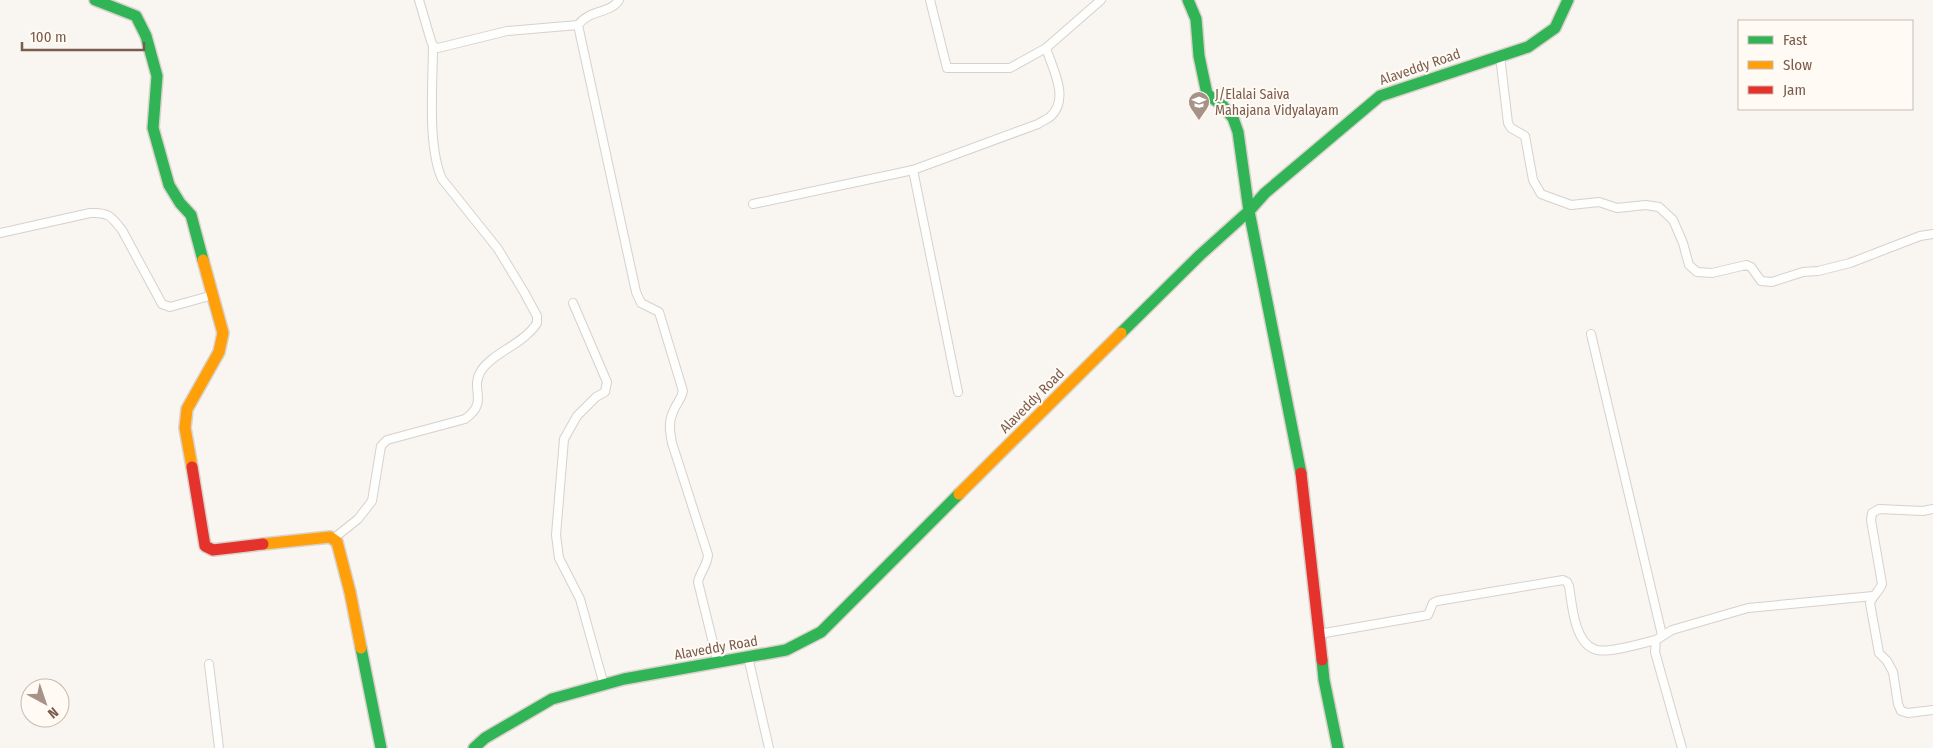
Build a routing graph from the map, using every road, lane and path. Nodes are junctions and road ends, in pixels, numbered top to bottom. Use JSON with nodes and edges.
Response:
{"nodes":[{"id":1,"x":95,"y":0,"type":"edge"},
{"id":2,"x":419,"y":0,"type":"edge"},
{"id":3,"x":619,"y":0,"type":"edge"},
{"id":4,"x":930,"y":0,"type":"edge"},
{"id":5,"x":1101,"y":0,"type":"edge"},
{"id":6,"x":1188,"y":0,"type":"edge"},
{"id":7,"x":1568,"y":0,"type":"edge"},
{"id":8,"x":578,"y":24,"type":"junction"},
{"id":9,"x":433,"y":46,"type":"junction"},
{"id":10,"x":1046,"y":48,"type":"junction"},
{"id":11,"x":1500,"y":56,"type":"junction"},
{"id":12,"x":913,"y":170,"type":"junction"},
{"id":13,"x":753,"y":204,"type":"dead end"},
{"id":14,"x":1249,"y":211,"type":"junction"},
{"id":15,"x":0,"y":233,"type":"edge"},
{"id":16,"x":1933,"y":234,"type":"edge"},
{"id":17,"x":213,"y":296,"type":"junction"},
{"id":18,"x":573,"y":303,"type":"dead end"},
{"id":19,"x":1591,"y":334,"type":"dead end"},
{"id":20,"x":958,"y":392,"type":"dead end"},
{"id":21,"x":1933,"y":509,"type":"edge"},
{"id":22,"x":334,"y":539,"type":"junction"},
{"id":23,"x":1873,"y":596,"type":"junction"},
{"id":24,"x":1319,"y":634,"type":"junction"},
{"id":25,"x":1659,"y":638,"type":"junction"},
{"id":26,"x":748,"y":657,"type":"junction"},
{"id":27,"x":718,"y":662,"type":"junction"},
{"id":28,"x":209,"y":664,"type":"dead end"},
{"id":29,"x":604,"y":685,"type":"junction"},
{"id":30,"x":1933,"y":710,"type":"edge"},
{"id":31,"x":219,"y":748,"type":"edge"},
{"id":32,"x":381,"y":748,"type":"edge"},
{"id":33,"x":474,"y":748,"type":"edge"},
{"id":34,"x":769,"y":748,"type":"edge"},
{"id":35,"x":1338,"y":748,"type":"edge"},
{"id":36,"x":1682,"y":748,"type":"edge"}],
"edges":[{"from":1,"to":17,"type":"street"},
{"from":2,"to":9,"type":"street"},
{"from":3,"to":8,"type":"street"},
{"from":4,"to":10,"type":"street"},
{"from":5,"to":10,"type":"street"},
{"from":6,"to":14,"type":"street"},
{"from":7,"to":11,"type":"street","name":"Alaveddy Road"},
{"from":8,"to":9,"type":"street"},
{"from":8,"to":27,"type":"street"},
{"from":9,"to":22,"type":"street"},
{"from":10,"to":12,"type":"street"},
{"from":11,"to":14,"type":"street","name":"Alaveddy Road"},
{"from":11,"to":16,"type":"street"},
{"from":12,"to":13,"type":"street"},
{"from":12,"to":20,"type":"street"},
{"from":14,"to":24,"type":"street"},
{"from":14,"to":26,"type":"street","name":"Alaveddy Road"},
{"from":15,"to":17,"type":"street"},
{"from":17,"to":22,"type":"street"},
{"from":18,"to":29,"type":"street"},
{"from":19,"to":25,"type":"street"},
{"from":21,"to":23,"type":"street"},
{"from":22,"to":32,"type":"street"},
{"from":23,"to":25,"type":"street"},
{"from":23,"to":30,"type":"street"},
{"from":24,"to":25,"type":"street"},
{"from":24,"to":35,"type":"street"},
{"from":25,"to":36,"type":"street"},
{"from":26,"to":27,"type":"street","name":"Alaveddy Road"},
{"from":26,"to":34,"type":"street"},
{"from":27,"to":29,"type":"street","name":"Alaveddy Road"},
{"from":28,"to":31,"type":"street"},
{"from":29,"to":33,"type":"street","name":"Alaveddy Road"}]}
